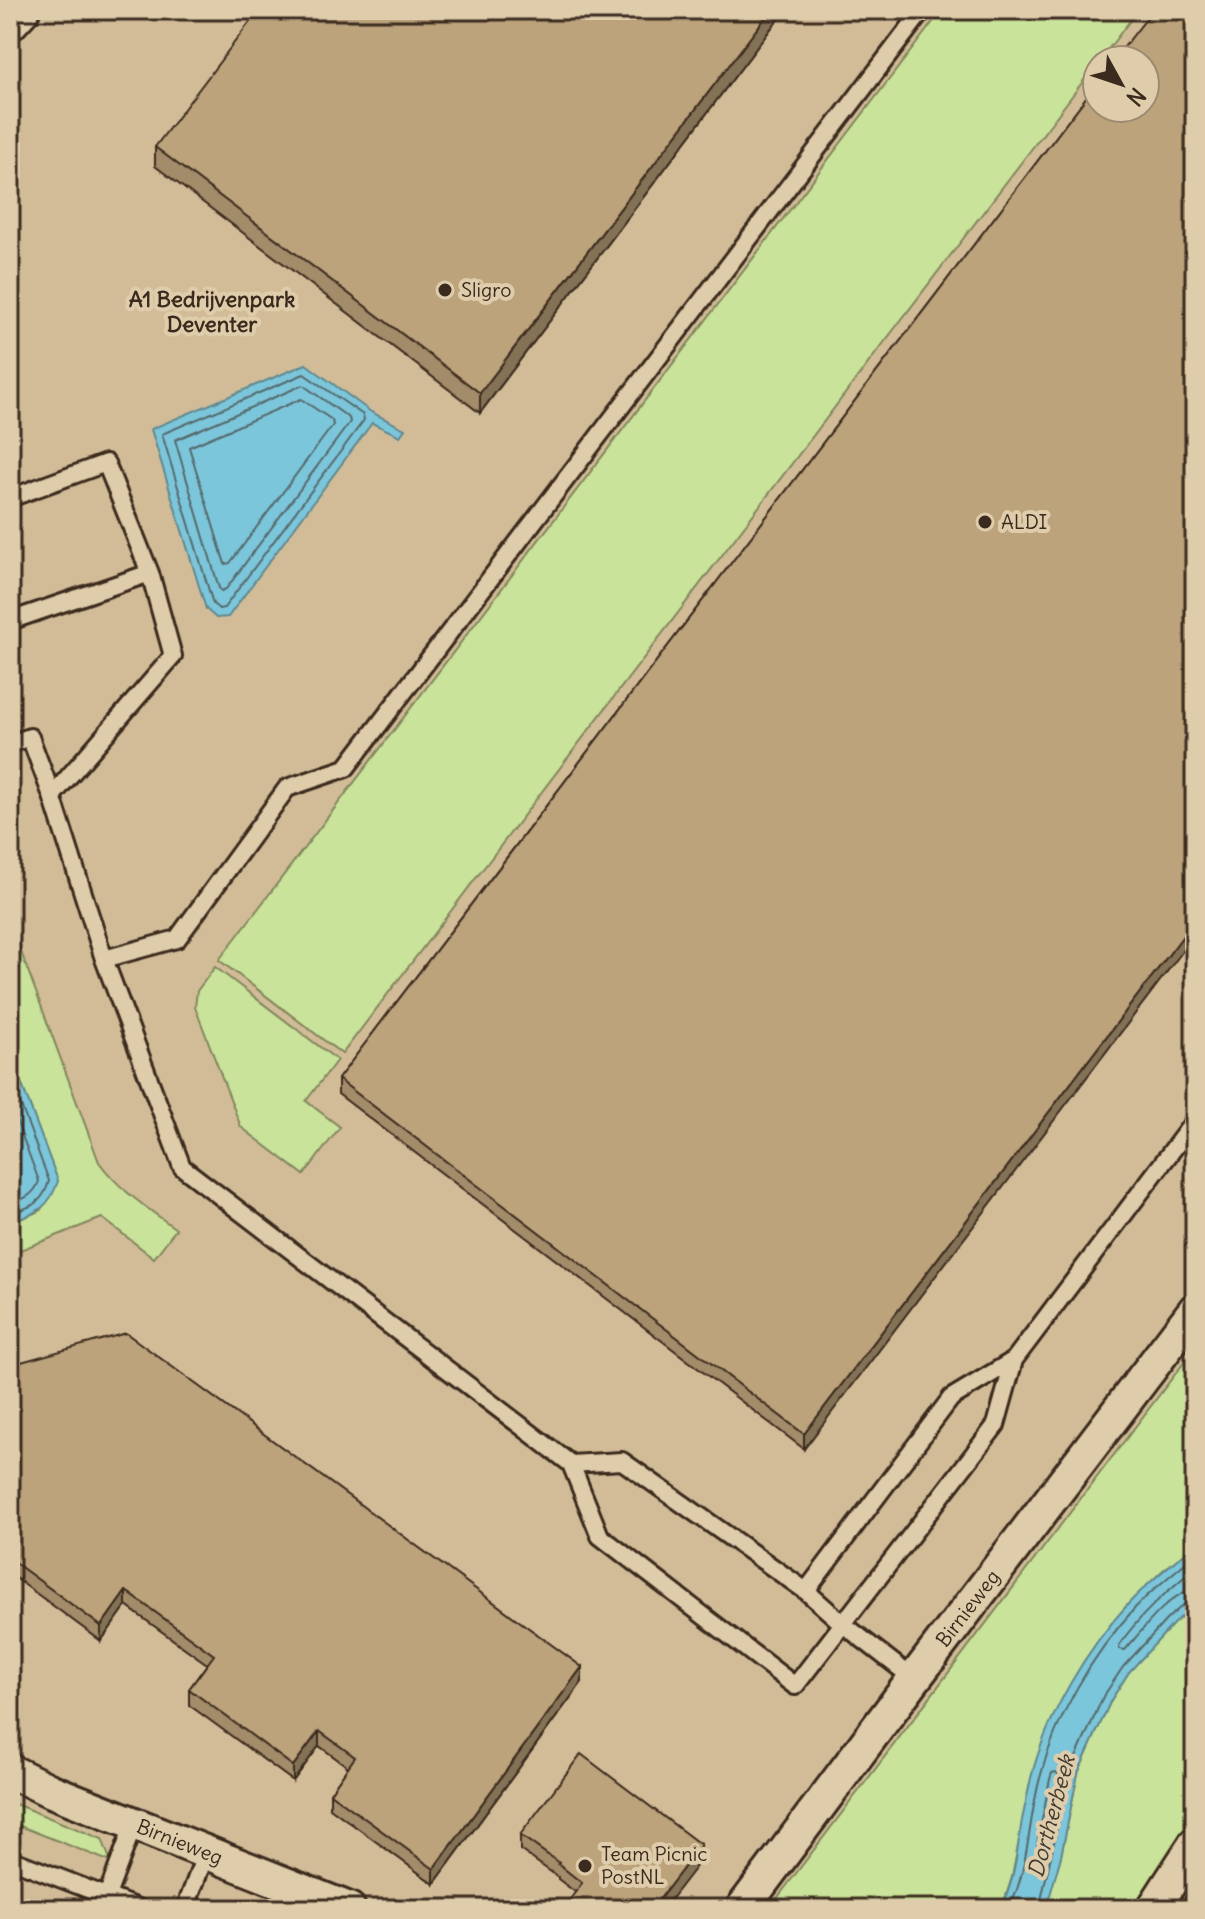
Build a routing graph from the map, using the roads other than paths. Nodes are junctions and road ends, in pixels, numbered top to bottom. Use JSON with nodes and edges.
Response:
{"nodes":[{"id":1,"x":23,"y":10,"type":"edge"},
{"id":2,"x":923,"y":10,"type":"edge"},
{"id":3,"x":10,"y":24,"type":"edge"},
{"id":4,"x":10,"y":498,"type":"edge"},
{"id":5,"x":150,"y":573,"type":"junction"},
{"id":6,"x":10,"y":621,"type":"edge"},
{"id":7,"x":10,"y":744,"type":"edge"},
{"id":8,"x":52,"y":796,"type":"junction"},
{"id":9,"x":104,"y":959,"type":"junction"},
{"id":10,"x":1195,"y":1120,"type":"edge"},
{"id":11,"x":1195,"y":1310,"type":"edge"},
{"id":12,"x":1014,"y":1360,"type":"junction"},
{"id":13,"x":571,"y":1464,"type":"junction"},
{"id":14,"x":806,"y":1591,"type":"junction"},
{"id":15,"x":843,"y":1624,"type":"junction"},
{"id":16,"x":914,"y":1679,"type":"junction"},
{"id":17,"x":10,"y":1771,"type":"edge"},
{"id":18,"x":134,"y":1824,"type":"junction"},
{"id":19,"x":1195,"y":1844,"type":"edge"},
{"id":20,"x":206,"y":1853,"type":"junction"},
{"id":21,"x":10,"y":1859,"type":"edge"},
{"id":22,"x":104,"y":1903,"type":"edge"},
{"id":23,"x":140,"y":1909,"type":"edge"},
{"id":24,"x":185,"y":1909,"type":"edge"},
{"id":25,"x":349,"y":1909,"type":"edge"},
{"id":26,"x":742,"y":1909,"type":"edge"},
{"id":27,"x":1153,"y":1909,"type":"edge"}],
"edges":[{"from":1,"to":3,"type":"street"},
{"from":2,"to":9,"type":"lane"},
{"from":4,"to":5,"type":"lane"},
{"from":5,"to":6,"type":"lane"},
{"from":5,"to":8,"type":"lane"},
{"from":7,"to":8,"type":"lane"},
{"from":8,"to":9,"type":"lane"},
{"from":9,"to":13,"type":"lane"},
{"from":10,"to":12,"type":"lane"},
{"from":11,"to":16,"type":"street","name":"Birnieweg"},
{"from":12,"to":14,"type":"lane"},
{"from":12,"to":15,"type":"lane"},
{"from":13,"to":14,"type":"lane"},
{"from":13,"to":15,"type":"lane"},
{"from":14,"to":15,"type":"lane"},
{"from":15,"to":16,"type":"lane"},
{"from":16,"to":26,"type":"street","name":"Birnieweg"},
{"from":17,"to":18,"type":"street","name":"Birnieweg"},
{"from":18,"to":20,"type":"street","name":"Birnieweg"},
{"from":18,"to":22,"type":"lane"},
{"from":19,"to":27,"type":"street"},
{"from":20,"to":24,"type":"lane"},
{"from":20,"to":25,"type":"street","name":"Birnieweg"},
{"from":21,"to":22,"type":"lane"},
{"from":22,"to":23,"type":"lane"}]}
